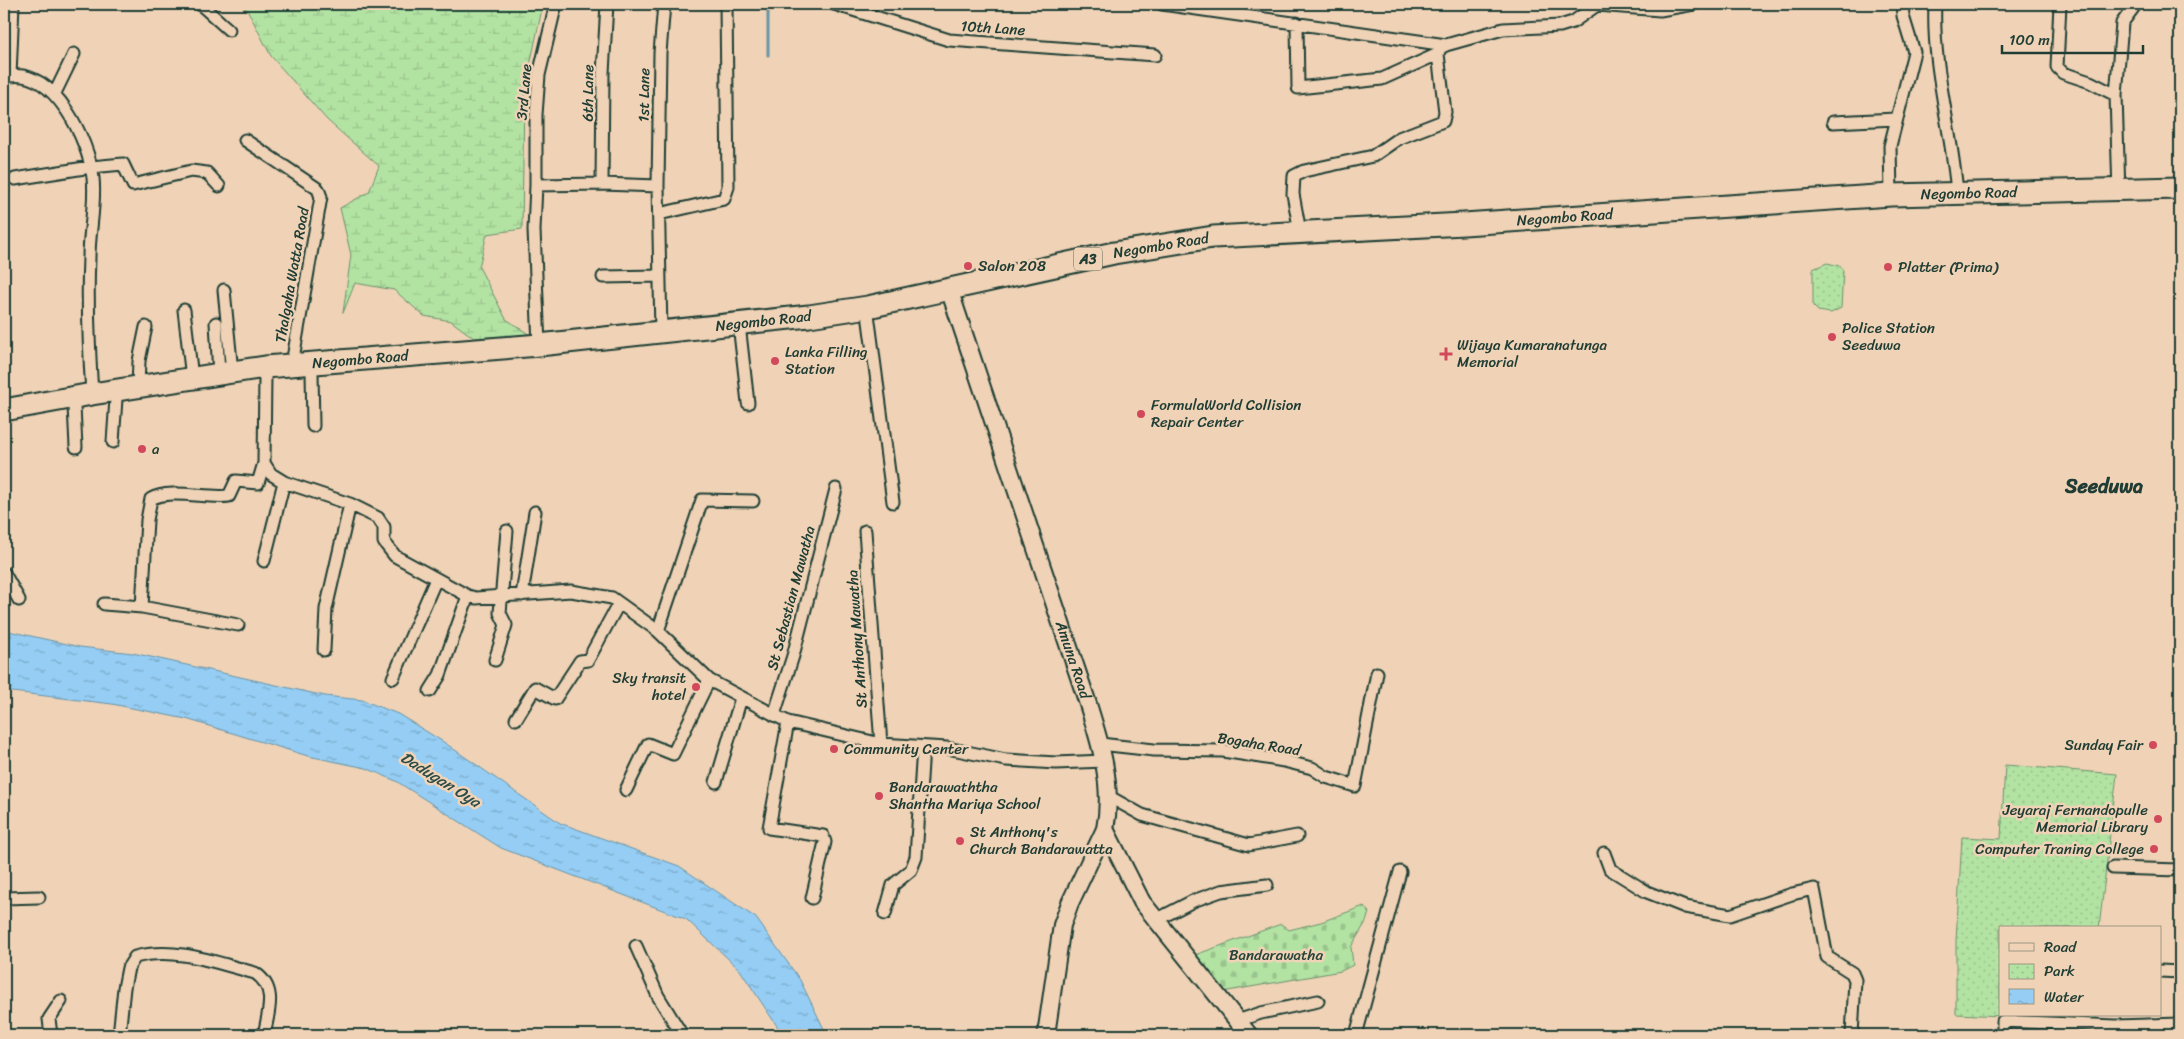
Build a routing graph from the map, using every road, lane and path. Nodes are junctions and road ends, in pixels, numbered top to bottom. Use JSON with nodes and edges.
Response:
{"nodes":[{"id":1,"x":13,"y":4,"type":"edge"},
{"id":2,"x":200,"y":4,"type":"edge"},
{"id":3,"x":556,"y":4,"type":"edge"},
{"id":4,"x":607,"y":4,"type":"edge"},
{"id":5,"x":664,"y":4,"type":"edge"},
{"id":6,"x":726,"y":4,"type":"edge"},
{"id":7,"x":834,"y":4,"type":"edge"},
{"id":8,"x":1162,"y":4,"type":"edge"},
{"id":9,"x":1585,"y":4,"type":"edge"},
{"id":10,"x":1694,"y":4,"type":"edge"},
{"id":11,"x":1902,"y":4,"type":"edge"},
{"id":12,"x":1935,"y":4,"type":"edge"},
{"id":13,"x":2060,"y":4,"type":"edge"},
{"id":14,"x":2136,"y":4,"type":"edge"},
{"id":15,"x":1597,"y":5,"type":"junction"},
{"id":16,"x":1298,"y":24,"type":"junction"},
{"id":17,"x":229,"y":30,"type":"dead end"},
{"id":18,"x":1446,"y":45,"type":"junction"},
{"id":19,"x":74,"y":54,"type":"dead end"},
{"id":20,"x":1438,"y":54,"type":"junction"},
{"id":21,"x":1155,"y":55,"type":"dead end"},
{"id":22,"x":7,"y":76,"type":"edge"},
{"id":23,"x":55,"y":93,"type":"junction"},
{"id":24,"x":2116,"y":94,"type":"junction"},
{"id":25,"x":1896,"y":120,"type":"junction"},
{"id":26,"x":1833,"y":122,"type":"dead end"},
{"id":27,"x":245,"y":140,"type":"dead end"},
{"id":28,"x":91,"y":167,"type":"junction"},
{"id":29,"x":15,"y":179,"type":"dead end"},
{"id":30,"x":536,"y":184,"type":"junction"},
{"id":31,"x":602,"y":184,"type":"junction"},
{"id":32,"x":219,"y":186,"type":"dead end"},
{"id":33,"x":658,"y":186,"type":"junction"},
{"id":34,"x":2180,"y":188,"type":"edge"},
{"id":35,"x":1957,"y":193,"type":"junction"},
{"id":36,"x":2119,"y":193,"type":"junction"},
{"id":37,"x":1891,"y":195,"type":"junction"},
{"id":38,"x":2180,"y":198,"type":"edge"},
{"id":39,"x":659,"y":214,"type":"junction"},
{"id":40,"x":1300,"y":232,"type":"junction"},
{"id":41,"x":659,"y":276,"type":"junction"},
{"id":42,"x":603,"y":277,"type":"dead end"},
{"id":43,"x":224,"y":290,"type":"dead end"},
{"id":44,"x":950,"y":294,"type":"junction"},
{"id":45,"x":184,"y":310,"type":"dead end"},
{"id":46,"x":868,"y":314,"type":"junction"},
{"id":47,"x":216,"y":323,"type":"dead end"},
{"id":48,"x":146,"y":327,"type":"dead end"},
{"id":49,"x":661,"y":332,"type":"junction"},
{"id":50,"x":740,"y":332,"type":"junction"},
{"id":51,"x":539,"y":345,"type":"junction"},
{"id":52,"x":292,"y":364,"type":"junction"},
{"id":53,"x":312,"y":372,"type":"junction"},
{"id":54,"x":225,"y":373,"type":"junction"},
{"id":55,"x":265,"y":376,"type":"junction"},
{"id":56,"x":192,"y":378,"type":"junction"},
{"id":57,"x":138,"y":387,"type":"junction"},
{"id":58,"x":92,"y":394,"type":"junction"},
{"id":59,"x":116,"y":399,"type":"junction"},
{"id":60,"x":748,"y":402,"type":"dead end"},
{"id":61,"x":74,"y":406,"type":"junction"},
{"id":62,"x":4,"y":410,"type":"edge"},
{"id":63,"x":4,"y":420,"type":"edge"},
{"id":64,"x":312,"y":426,"type":"dead end"},
{"id":65,"x":112,"y":442,"type":"dead end"},
{"id":66,"x":76,"y":447,"type":"dead end"},
{"id":67,"x":264,"y":463,"type":"junction"},
{"id":68,"x":284,"y":482,"type":"junction"},
{"id":69,"x":836,"y":489,"type":"dead end"},
{"id":70,"x":753,"y":501,"type":"dead end"},
{"id":71,"x":893,"y":502,"type":"dead end"},
{"id":72,"x":350,"y":504,"type":"junction"},
{"id":73,"x":534,"y":512,"type":"dead end"},
{"id":74,"x":507,"y":531,"type":"dead end"},
{"id":75,"x":865,"y":531,"type":"dead end"},
{"id":76,"x":264,"y":561,"type":"dead end"},
{"id":77,"x":4,"y":573,"type":"edge"},
{"id":78,"x":436,"y":579,"type":"junction"},
{"id":79,"x":522,"y":595,"type":"junction"},
{"id":80,"x":468,"y":596,"type":"junction"},
{"id":81,"x":501,"y":596,"type":"junction"},
{"id":82,"x":19,"y":600,"type":"dead end"},
{"id":83,"x":619,"y":603,"type":"junction"},
{"id":84,"x":104,"y":604,"type":"dead end"},
{"id":85,"x":142,"y":607,"type":"junction"},
{"id":86,"x":238,"y":625,"type":"dead end"},
{"id":87,"x":658,"y":631,"type":"junction"},
{"id":88,"x":324,"y":650,"type":"dead end"},
{"id":89,"x":495,"y":660,"type":"dead end"},
{"id":90,"x":1377,"y":673,"type":"dead end"},
{"id":91,"x":393,"y":678,"type":"dead end"},
{"id":92,"x":708,"y":680,"type":"junction"},
{"id":93,"x":430,"y":691,"type":"dead end"},
{"id":94,"x":741,"y":698,"type":"junction"},
{"id":95,"x":774,"y":715,"type":"junction"},
{"id":96,"x":516,"y":720,"type":"dead end"},
{"id":97,"x":788,"y":722,"type":"junction"},
{"id":98,"x":881,"y":744,"type":"junction"},
{"id":99,"x":1100,"y":744,"type":"junction"},
{"id":100,"x":923,"y":747,"type":"junction"},
{"id":101,"x":1104,"y":761,"type":"junction"},
{"id":102,"x":716,"y":782,"type":"dead end"},
{"id":103,"x":626,"y":790,"type":"dead end"},
{"id":104,"x":1108,"y":796,"type":"junction"},
{"id":105,"x":1105,"y":829,"type":"junction"},
{"id":106,"x":1297,"y":836,"type":"dead end"},
{"id":107,"x":1604,"y":852,"type":"dead end"},
{"id":108,"x":2113,"y":868,"type":"dead end"},
{"id":109,"x":2180,"y":870,"type":"edge"},
{"id":110,"x":1400,"y":872,"type":"dead end"},
{"id":111,"x":1268,"y":885,"type":"dead end"},
{"id":112,"x":40,"y":897,"type":"dead end"},
{"id":113,"x":4,"y":898,"type":"edge"},
{"id":114,"x":812,"y":898,"type":"dead end"},
{"id":115,"x":885,"y":914,"type":"dead end"},
{"id":116,"x":1156,"y":920,"type":"junction"},
{"id":117,"x":636,"y":946,"type":"dead end"},
{"id":118,"x":2162,"y":971,"type":"edge"},
{"id":119,"x":2180,"y":972,"type":"edge"},
{"id":120,"x":62,"y":1001,"type":"dead end"},
{"id":121,"x":1318,"y":1001,"type":"dead end"},
{"id":122,"x":1237,"y":1021,"type":"junction"},
{"id":123,"x":2180,"y":1024,"type":"edge"},
{"id":124,"x":51,"y":1035,"type":"edge"},
{"id":125,"x":119,"y":1035,"type":"edge"},
{"id":126,"x":264,"y":1035,"type":"edge"},
{"id":127,"x":682,"y":1035,"type":"edge"},
{"id":128,"x":1046,"y":1035,"type":"edge"},
{"id":129,"x":1249,"y":1035,"type":"edge"},
{"id":130,"x":1356,"y":1035,"type":"edge"},
{"id":131,"x":1852,"y":1035,"type":"edge"},
{"id":132,"x":2003,"y":1035,"type":"edge"}],
"edges":[{"from":1,"to":22,"type":"street"},
{"from":2,"to":17,"type":"street"},
{"from":3,"to":30,"type":"street","name":"3rd Lane"},
{"from":4,"to":31,"type":"street","name":"6th Lane"},
{"from":5,"to":33,"type":"street","name":"1st Lane"},
{"from":6,"to":39,"type":"street"},
{"from":7,"to":21,"type":"street","name":"10th Lane"},
{"from":8,"to":16,"type":"street"},
{"from":9,"to":15,"type":"street"},
{"from":10,"to":15,"type":"street"},
{"from":11,"to":25,"type":"street"},
{"from":12,"to":35,"type":"street"},
{"from":13,"to":24,"type":"street"},
{"from":14,"to":24,"type":"street"},
{"from":15,"to":18,"type":"street"},
{"from":16,"to":18,"type":"street"},
{"from":16,"to":20,"type":"street"},
{"from":18,"to":20,"type":"street"},
{"from":19,"to":23,"type":"street"},
{"from":20,"to":40,"type":"street"},
{"from":22,"to":23,"type":"street"},
{"from":23,"to":28,"type":"street"},
{"from":24,"to":36,"type":"street"},
{"from":25,"to":26,"type":"street"},
{"from":25,"to":37,"type":"street"},
{"from":27,"to":52,"type":"street","name":"Thalgaha Watta Road"},
{"from":28,"to":29,"type":"street"},
{"from":28,"to":32,"type":"street"},
{"from":28,"to":58,"type":"street"},
{"from":30,"to":31,"type":"street"},
{"from":30,"to":51,"type":"street","name":"3rd Lane"},
{"from":31,"to":33,"type":"street"},
{"from":33,"to":39,"type":"street","name":"1st Lane"},
{"from":34,"to":36,"type":"highway","name":"Negombo Road","number":"A3"},
{"from":35,"to":36,"type":"highway","name":"Negombo Road","number":"A3"},
{"from":35,"to":37,"type":"highway","name":"Negombo Road","number":"A3"},
{"from":36,"to":38,"type":"highway","name":"Negombo Road","number":"A3"},
{"from":36,"to":44,"type":"highway","name":"Negombo Road","number":"A3"},
{"from":37,"to":40,"type":"highway","name":"Negombo Road","number":"A3"},
{"from":39,"to":41,"type":"street","name":"1st Lane"},
{"from":40,"to":44,"type":"highway","name":"Negombo Road","number":"A3"},
{"from":41,"to":42,"type":"street"},
{"from":41,"to":49,"type":"street","name":"1st Lane"},
{"from":43,"to":54,"type":"street"},
{"from":44,"to":46,"type":"highway","name":"Negombo Road","number":"A3"},
{"from":44,"to":49,"type":"highway","name":"Negombo Road","number":"A3"},
{"from":44,"to":99,"type":"street","name":"Amuna Road"},
{"from":45,"to":56,"type":"street"},
{"from":46,"to":50,"type":"highway","name":"Negombo Road","number":"A3"},
{"from":46,"to":71,"type":"street"},
{"from":47,"to":54,"type":"street"},
{"from":48,"to":57,"type":"street"},
{"from":49,"to":51,"type":"highway","name":"Negombo Road","number":"A3"},
{"from":50,"to":53,"type":"highway","name":"Negombo Road","number":"A3"},
{"from":50,"to":60,"type":"street"},
{"from":51,"to":52,"type":"highway","name":"Negombo Road","number":"A3"},
{"from":52,"to":54,"type":"highway","name":"Negombo Road","number":"A3"},
{"from":53,"to":55,"type":"highway","name":"Negombo Road","number":"A3"},
{"from":53,"to":64,"type":"street"},
{"from":54,"to":56,"type":"highway","name":"Negombo Road","number":"A3"},
{"from":55,"to":59,"type":"highway","name":"Negombo Road","number":"A3"},
{"from":55,"to":67,"type":"street"},
{"from":56,"to":57,"type":"highway","name":"Negombo Road","number":"A3"},
{"from":57,"to":58,"type":"highway","name":"Negombo Road","number":"A3"},
{"from":58,"to":62,"type":"highway","name":"Negombo Road","number":"A3"},
{"from":59,"to":61,"type":"highway","name":"Negombo Road","number":"A3"},
{"from":59,"to":65,"type":"street"},
{"from":61,"to":63,"type":"highway","name":"Negombo Road","number":"A3"},
{"from":61,"to":66,"type":"street"},
{"from":67,"to":68,"type":"street"},
{"from":67,"to":85,"type":"street"},
{"from":68,"to":72,"type":"street"},
{"from":68,"to":76,"type":"street"},
{"from":69,"to":95,"type":"street","name":"St Sebastian Mawatha"},
{"from":70,"to":87,"type":"street"},
{"from":72,"to":78,"type":"street"},
{"from":72,"to":88,"type":"street"},
{"from":73,"to":79,"type":"street"},
{"from":74,"to":81,"type":"street"},
{"from":75,"to":98,"type":"street","name":"St Anthony Mawatha"},
{"from":77,"to":82,"type":"street"},
{"from":78,"to":80,"type":"street"},
{"from":78,"to":91,"type":"street"},
{"from":79,"to":81,"type":"street"},
{"from":79,"to":83,"type":"street"},
{"from":80,"to":81,"type":"street"},
{"from":80,"to":93,"type":"street"},
{"from":81,"to":89,"type":"street"},
{"from":83,"to":87,"type":"street"},
{"from":83,"to":96,"type":"street"},
{"from":84,"to":85,"type":"street"},
{"from":85,"to":86,"type":"street"},
{"from":87,"to":92,"type":"street"},
{"from":90,"to":99,"type":"street","name":"Bogaha Road"},
{"from":92,"to":94,"type":"street"},
{"from":92,"to":103,"type":"street"},
{"from":94,"to":95,"type":"street"},
{"from":94,"to":102,"type":"street"},
{"from":95,"to":97,"type":"street"},
{"from":97,"to":98,"type":"street"},
{"from":97,"to":114,"type":"street"},
{"from":98,"to":100,"type":"street"},
{"from":99,"to":101,"type":"street","name":"Amuna Road"},
{"from":100,"to":101,"type":"street"},
{"from":100,"to":115,"type":"street"},
{"from":101,"to":104,"type":"street","name":"Amuna Road"},
{"from":104,"to":105,"type":"street","name":"Amuna Road"},
{"from":104,"to":106,"type":"street"},
{"from":105,"to":116,"type":"street"},
{"from":105,"to":128,"type":"street","name":"Amuna Road"},
{"from":107,"to":131,"type":"street"},
{"from":108,"to":109,"type":"street"},
{"from":110,"to":130,"type":"street"},
{"from":111,"to":116,"type":"street"},
{"from":112,"to":113,"type":"street"},
{"from":116,"to":122,"type":"street"},
{"from":117,"to":127,"type":"street"},
{"from":118,"to":119,"type":"street"},
{"from":120,"to":124,"type":"street"},
{"from":121,"to":122,"type":"street"},
{"from":122,"to":129,"type":"street"},
{"from":123,"to":132,"type":"street"},
{"from":125,"to":126,"type":"street"}]}
